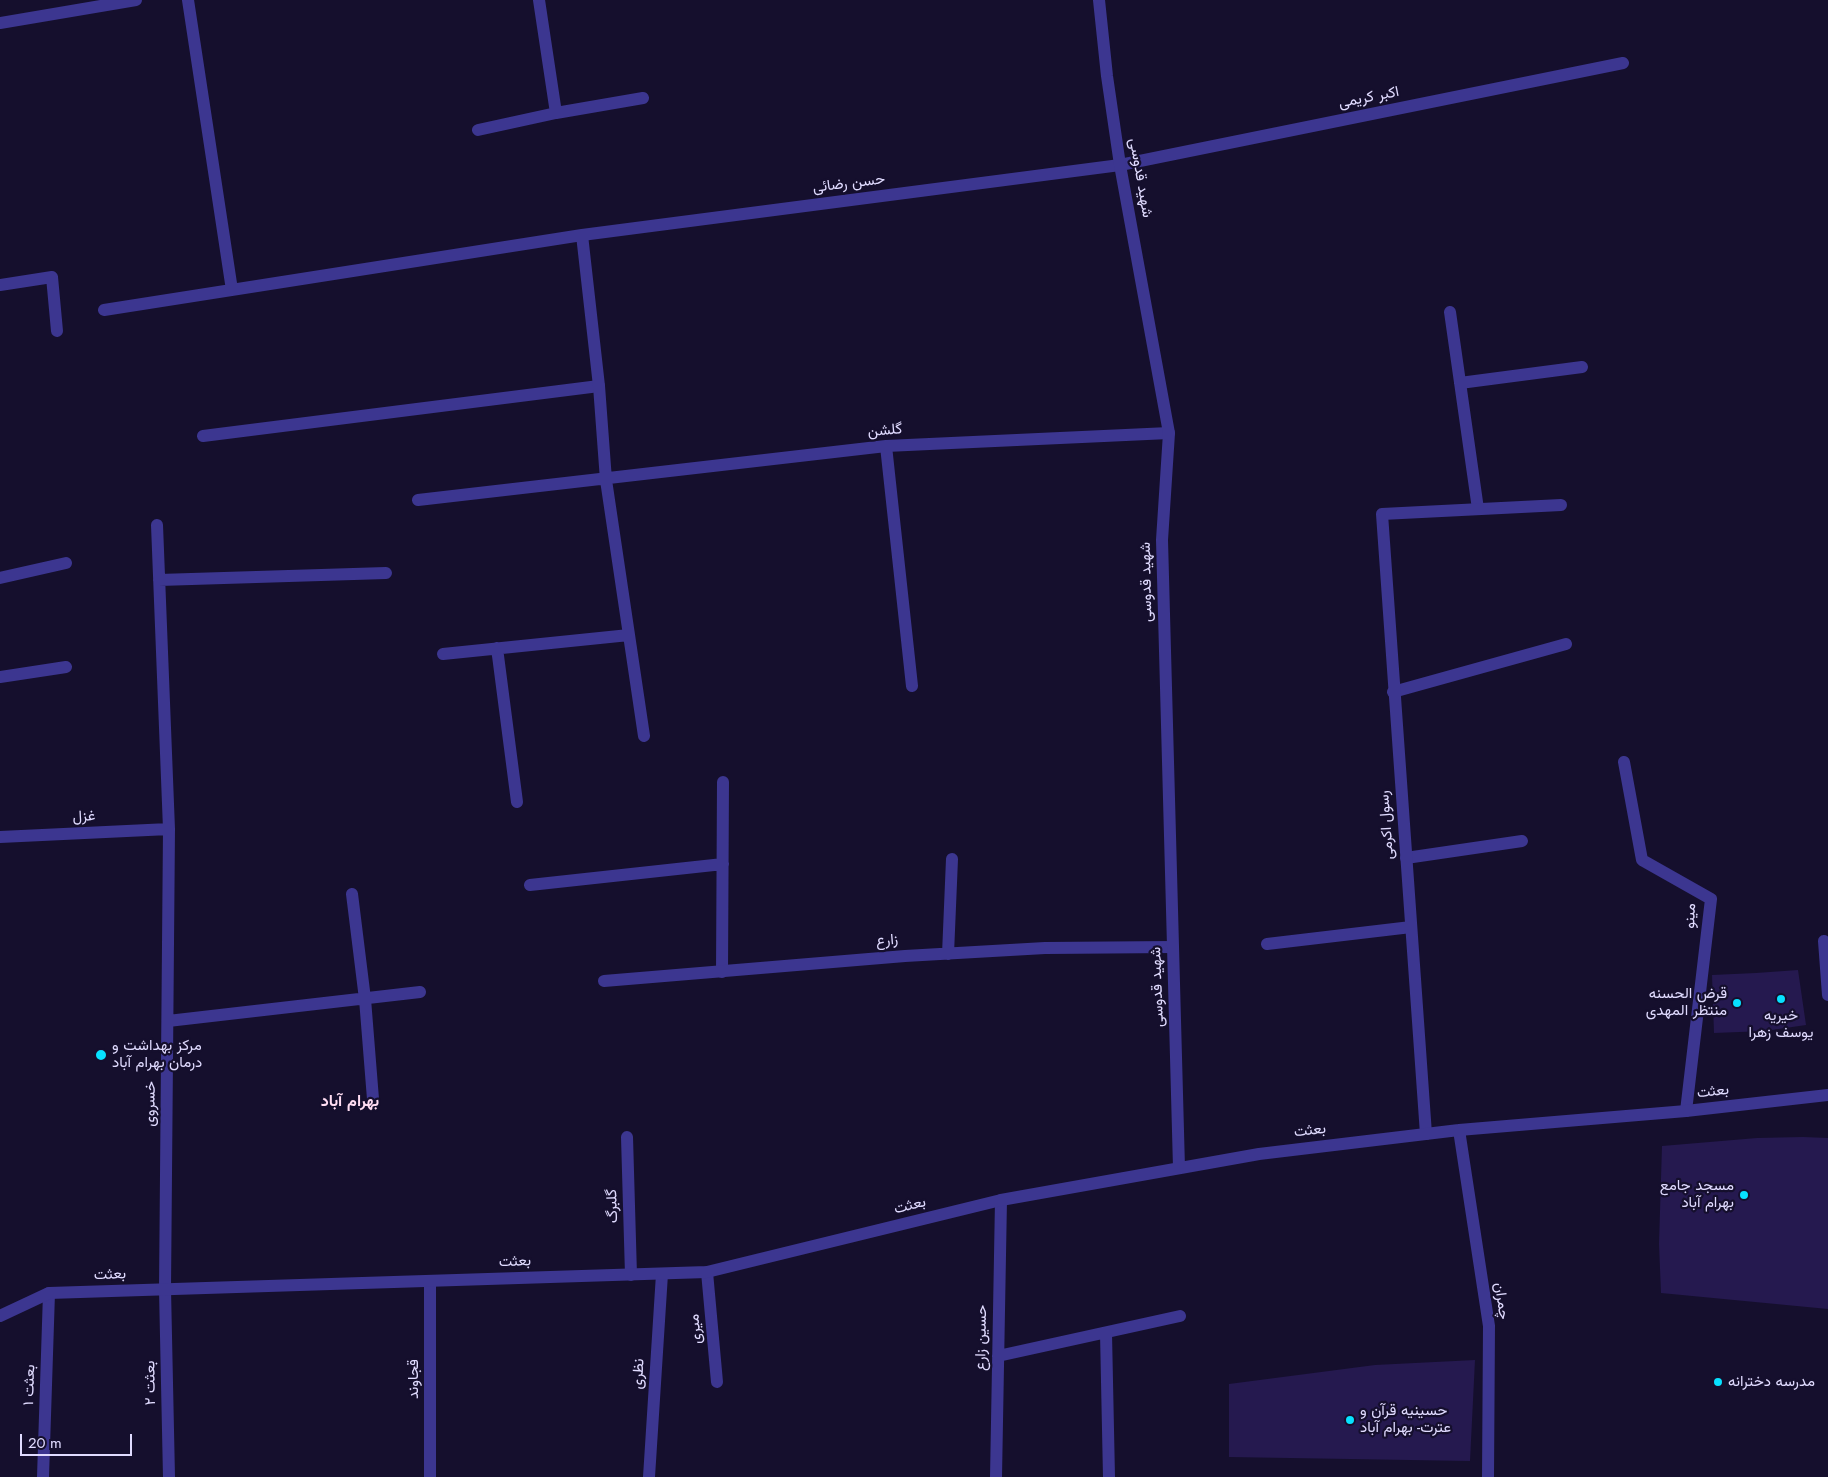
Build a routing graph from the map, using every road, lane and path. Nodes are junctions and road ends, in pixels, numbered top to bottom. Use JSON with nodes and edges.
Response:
{"nodes":[{"id":1,"x":136,"y":0,"type":"edge"},
{"id":2,"x":188,"y":0,"type":"edge"},
{"id":3,"x":539,"y":0,"type":"edge"},
{"id":4,"x":1099,"y":0,"type":"edge"},
{"id":5,"x":106,"y":3,"type":"edge"},
{"id":6,"x":0,"y":24,"type":"edge"},
{"id":7,"x":1623,"y":63,"type":"dead end"},
{"id":8,"x":643,"y":98,"type":"dead end"},
{"id":9,"x":556,"y":113,"type":"junction"},
{"id":10,"x":478,"y":130,"type":"dead end"},
{"id":11,"x":1120,"y":165,"type":"junction"},
{"id":12,"x":582,"y":235,"type":"junction"},
{"id":13,"x":0,"y":285,"type":"edge"},
{"id":14,"x":232,"y":290,"type":"junction"},
{"id":15,"x":104,"y":310,"type":"dead end"},
{"id":16,"x":1450,"y":312,"type":"dead end"},
{"id":17,"x":57,"y":331,"type":"dead end"},
{"id":18,"x":1582,"y":368,"type":"dead end"},
{"id":19,"x":1460,"y":383,"type":"junction"},
{"id":20,"x":599,"y":386,"type":"junction"},
{"id":21,"x":1169,"y":433,"type":"junction"},
{"id":22,"x":203,"y":436,"type":"dead end"},
{"id":23,"x":886,"y":446,"type":"junction"},
{"id":24,"x":606,"y":480,"type":"junction"},
{"id":25,"x":418,"y":500,"type":"dead end"},
{"id":26,"x":1561,"y":505,"type":"dead end"},
{"id":27,"x":1478,"y":509,"type":"junction"},
{"id":28,"x":157,"y":525,"type":"dead end"},
{"id":29,"x":66,"y":563,"type":"dead end"},
{"id":30,"x":386,"y":573,"type":"dead end"},
{"id":31,"x":0,"y":578,"type":"edge"},
{"id":32,"x":159,"y":580,"type":"junction"},
{"id":33,"x":629,"y":635,"type":"junction"},
{"id":34,"x":1566,"y":644,"type":"dead end"},
{"id":35,"x":498,"y":648,"type":"junction"},
{"id":36,"x":443,"y":654,"type":"dead end"},
{"id":37,"x":66,"y":666,"type":"dead end"},
{"id":38,"x":0,"y":677,"type":"edge"},
{"id":39,"x":912,"y":686,"type":"dead end"},
{"id":40,"x":1394,"y":692,"type":"junction"},
{"id":41,"x":644,"y":736,"type":"dead end"},
{"id":42,"x":1624,"y":762,"type":"dead end"},
{"id":43,"x":723,"y":782,"type":"dead end"},
{"id":44,"x":517,"y":802,"type":"dead end"},
{"id":45,"x":169,"y":829,"type":"junction"},
{"id":46,"x":0,"y":837,"type":"edge"},
{"id":47,"x":1522,"y":841,"type":"dead end"},
{"id":48,"x":1406,"y":858,"type":"junction"},
{"id":49,"x":952,"y":859,"type":"dead end"},
{"id":50,"x":723,"y":864,"type":"junction"},
{"id":51,"x":530,"y":886,"type":"dead end"},
{"id":52,"x":352,"y":894,"type":"dead end"},
{"id":53,"x":1411,"y":927,"type":"junction"},
{"id":54,"x":1824,"y":941,"type":"dead end"},
{"id":55,"x":1267,"y":944,"type":"dead end"},
{"id":56,"x":1173,"y":947,"type":"junction"},
{"id":57,"x":948,"y":954,"type":"junction"},
{"id":58,"x":722,"y":972,"type":"junction"},
{"id":59,"x":604,"y":982,"type":"dead end"},
{"id":60,"x":420,"y":992,"type":"dead end"},
{"id":61,"x":1828,"y":996,"type":"edge"},
{"id":62,"x":365,"y":998,"type":"junction"},
{"id":63,"x":168,"y":1021,"type":"junction"},
{"id":64,"x":1828,"y":1095,"type":"edge"},
{"id":65,"x":373,"y":1099,"type":"dead end"},
{"id":66,"x":1686,"y":1111,"type":"junction"},
{"id":67,"x":1459,"y":1130,"type":"junction"},
{"id":68,"x":1426,"y":1134,"type":"junction"},
{"id":69,"x":627,"y":1137,"type":"dead end"},
{"id":70,"x":1179,"y":1168,"type":"junction"},
{"id":71,"x":1001,"y":1200,"type":"junction"},
{"id":72,"x":707,"y":1272,"type":"junction"},
{"id":73,"x":662,"y":1274,"type":"junction"},
{"id":74,"x":631,"y":1275,"type":"junction"},
{"id":75,"x":430,"y":1281,"type":"junction"},
{"id":76,"x":166,"y":1289,"type":"junction"},
{"id":77,"x":49,"y":1293,"type":"junction"},
{"id":78,"x":1,"y":1316,"type":"edge"},
{"id":79,"x":1180,"y":1316,"type":"dead end"},
{"id":80,"x":1106,"y":1333,"type":"junction"},
{"id":81,"x":998,"y":1356,"type":"junction"},
{"id":82,"x":717,"y":1382,"type":"dead end"},
{"id":83,"x":43,"y":1477,"type":"edge"},
{"id":84,"x":170,"y":1477,"type":"edge"},
{"id":85,"x":430,"y":1477,"type":"edge"},
{"id":86,"x":649,"y":1477,"type":"edge"},
{"id":87,"x":996,"y":1477,"type":"edge"},
{"id":88,"x":1109,"y":1477,"type":"edge"},
{"id":89,"x":1488,"y":1477,"type":"edge"}],
"edges":[{"from":1,"to":5,"type":"street"},
{"from":2,"to":14,"type":"street"},
{"from":3,"to":9,"type":"street"},
{"from":4,"to":11,"type":"street","name":"شهید قدوسی"},
{"from":5,"to":6,"type":"street"},
{"from":7,"to":11,"type":"street","name":"اکبر کریمی"},
{"from":8,"to":9,"type":"street"},
{"from":9,"to":10,"type":"street"},
{"from":11,"to":12,"type":"street","name":"حسن رضائی"},
{"from":11,"to":21,"type":"street","name":"شهید قدوسی"},
{"from":12,"to":14,"type":"street","name":"حسن رضائی"},
{"from":12,"to":20,"type":"street"},
{"from":13,"to":17,"type":"street"},
{"from":14,"to":15,"type":"street","name":"حسن رضائی"},
{"from":16,"to":19,"type":"street"},
{"from":18,"to":19,"type":"street"},
{"from":19,"to":27,"type":"street"},
{"from":20,"to":22,"type":"street"},
{"from":20,"to":24,"type":"street"},
{"from":21,"to":23,"type":"street","name":"گلشن"},
{"from":21,"to":56,"type":"street","name":"شهید قدوسی"},
{"from":23,"to":24,"type":"street","name":"گلشن"},
{"from":23,"to":39,"type":"street"},
{"from":24,"to":25,"type":"street","name":"گلشن"},
{"from":24,"to":33,"type":"street"},
{"from":26,"to":27,"type":"street"},
{"from":27,"to":40,"type":"street","name":"رسول اکرمی"},
{"from":28,"to":32,"type":"street","name":"خسروی"},
{"from":29,"to":31,"type":"street"},
{"from":30,"to":32,"type":"street"},
{"from":32,"to":45,"type":"street","name":"خسروی"},
{"from":33,"to":35,"type":"street"},
{"from":33,"to":41,"type":"street"},
{"from":34,"to":40,"type":"street"},
{"from":35,"to":36,"type":"street"},
{"from":35,"to":44,"type":"street"},
{"from":37,"to":38,"type":"street"},
{"from":40,"to":48,"type":"street","name":"رسول اکرمی"},
{"from":42,"to":66,"type":"street","name":"مینو"},
{"from":43,"to":50,"type":"street"},
{"from":45,"to":46,"type":"street","name":"غزل"},
{"from":45,"to":63,"type":"street","name":"خسروی"},
{"from":47,"to":48,"type":"street"},
{"from":48,"to":53,"type":"street","name":"رسول اکرمی"},
{"from":49,"to":57,"type":"street"},
{"from":50,"to":51,"type":"street"},
{"from":50,"to":58,"type":"street"},
{"from":52,"to":62,"type":"street"},
{"from":53,"to":55,"type":"street"},
{"from":53,"to":68,"type":"street","name":"رسول اکرمی"},
{"from":54,"to":61,"type":"street"},
{"from":56,"to":57,"type":"street","name":"زارع"},
{"from":56,"to":70,"type":"street","name":"شهید قدوسی"},
{"from":57,"to":58,"type":"street","name":"زارع"},
{"from":58,"to":59,"type":"street","name":"زارع"},
{"from":60,"to":62,"type":"street"},
{"from":62,"to":63,"type":"street"},
{"from":62,"to":65,"type":"street"},
{"from":63,"to":76,"type":"street","name":"خسروی"},
{"from":64,"to":66,"type":"street","name":"بعثت"},
{"from":66,"to":67,"type":"street","name":"بعثت"},
{"from":67,"to":68,"type":"street","name":"بعثت"},
{"from":67,"to":89,"type":"street","name":"چمران"},
{"from":68,"to":70,"type":"street","name":"بعثت"},
{"from":69,"to":74,"type":"street","name":"گلبرگ"},
{"from":70,"to":71,"type":"street","name":"بعثت"},
{"from":71,"to":72,"type":"street","name":"بعثت"},
{"from":71,"to":81,"type":"street","name":"حسین زارع"},
{"from":72,"to":73,"type":"street","name":"بعثت"},
{"from":72,"to":82,"type":"street","name":"میری"},
{"from":73,"to":74,"type":"street","name":"بعثت"},
{"from":73,"to":86,"type":"street","name":"نظری"},
{"from":74,"to":75,"type":"street","name":"بعثت"},
{"from":75,"to":76,"type":"street","name":"بعثت"},
{"from":75,"to":85,"type":"street","name":"قجاوند"},
{"from":76,"to":77,"type":"street","name":"بعثت"},
{"from":76,"to":84,"type":"street","name":"بعثت ۲"},
{"from":77,"to":78,"type":"street","name":"بعثت"},
{"from":77,"to":83,"type":"street","name":"بعثت ۱"},
{"from":79,"to":80,"type":"street"},
{"from":80,"to":81,"type":"street"},
{"from":80,"to":88,"type":"street"},
{"from":81,"to":87,"type":"street","name":"حسین زارع"}]}
